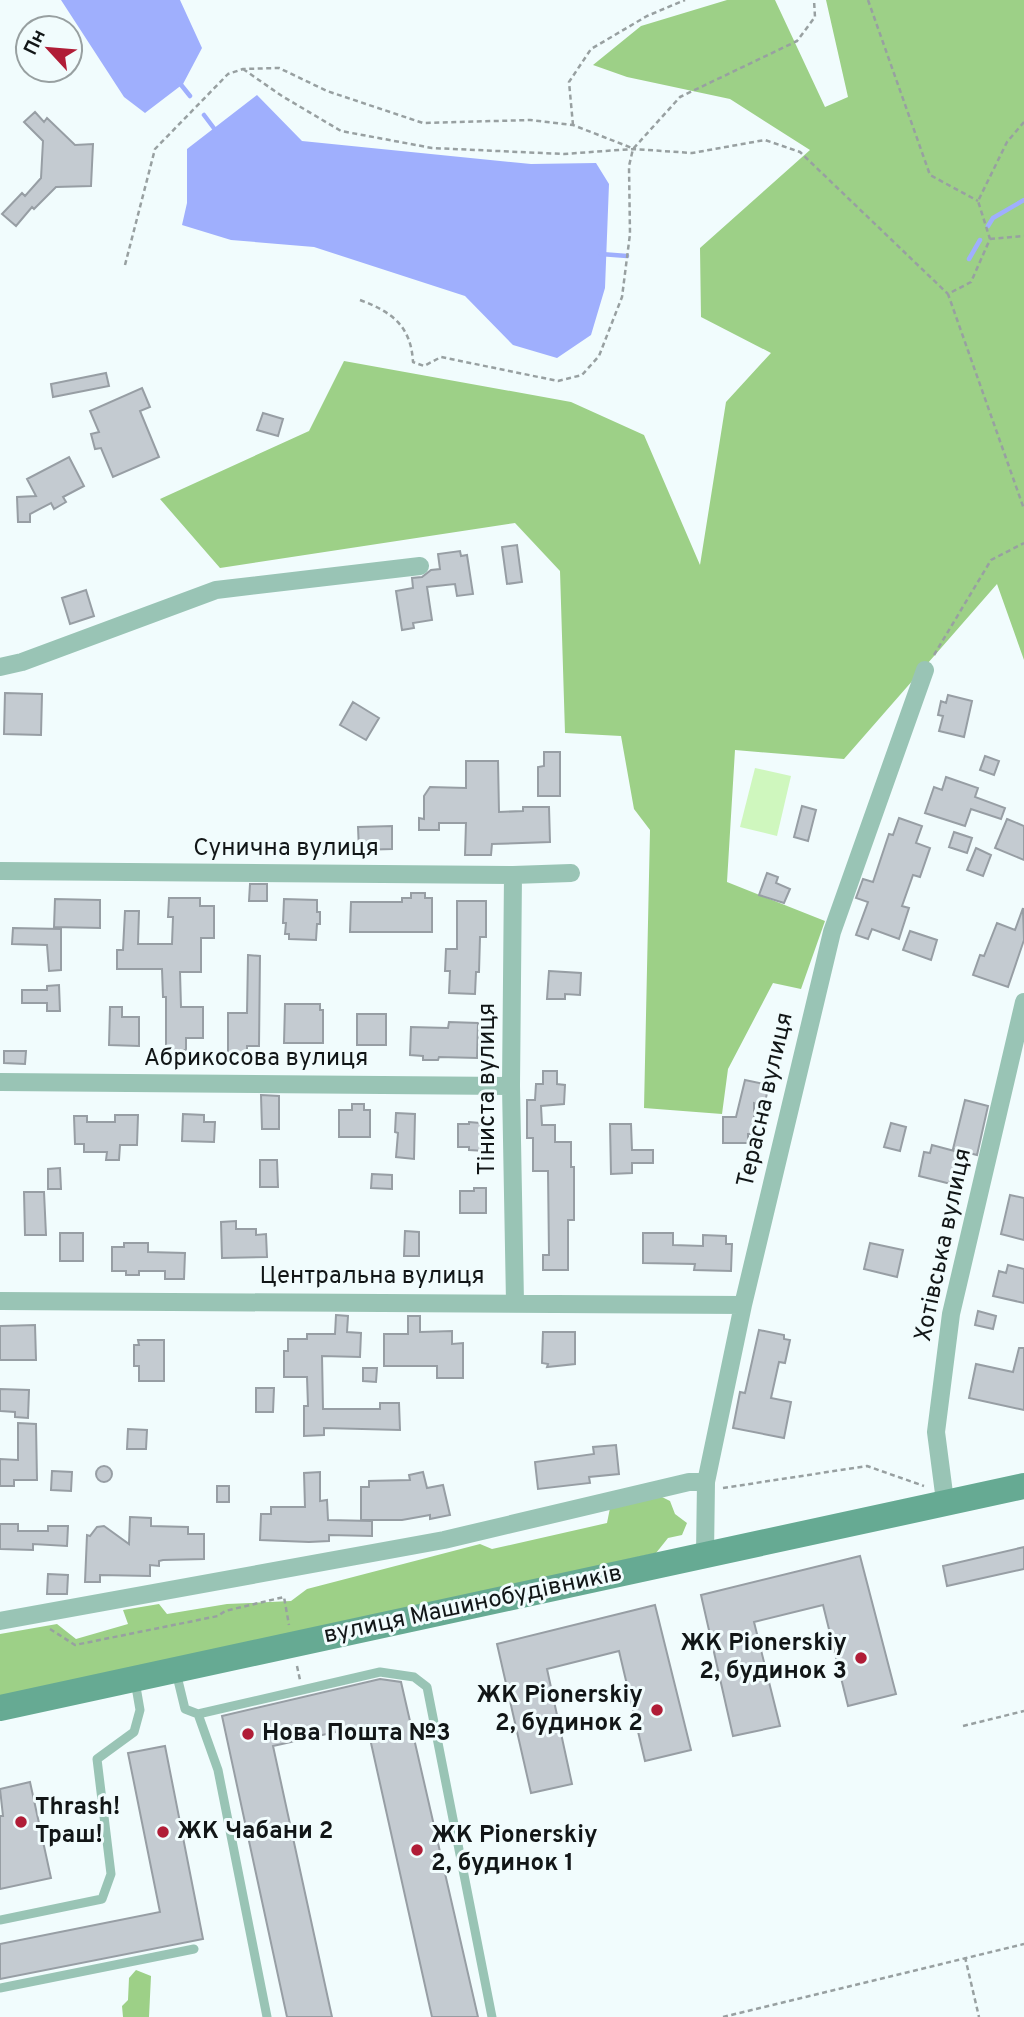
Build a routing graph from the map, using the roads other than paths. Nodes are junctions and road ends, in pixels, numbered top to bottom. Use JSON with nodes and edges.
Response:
{"nodes":[{"id":1,"x":420,"y":566,"type":"dead end"},
{"id":2,"x":0,"y":667,"type":"edge"},
{"id":3,"x":925,"y":670,"type":"road end"},
{"id":4,"x":0,"y":871,"type":"edge"},
{"id":5,"x":571,"y":873,"type":"dead end"},
{"id":6,"x":513,"y":875,"type":"junction"},
{"id":7,"x":1024,"y":1002,"type":"edge"},
{"id":8,"x":0,"y":1082,"type":"edge"},
{"id":9,"x":511,"y":1086,"type":"junction"},
{"id":10,"x":0,"y":1301,"type":"edge"},
{"id":11,"x":514,"y":1303,"type":"junction"},
{"id":12,"x":743,"y":1305,"type":"junction"},
{"id":13,"x":706,"y":1482,"type":"junction"},
{"id":14,"x":1024,"y":1486,"type":"edge"},
{"id":15,"x":945,"y":1497,"type":"junction"},
{"id":16,"x":705,"y":1554,"type":"junction"},
{"id":17,"x":0,"y":1621,"type":"edge"},
{"id":18,"x":175,"y":1670,"type":"junction"},
{"id":19,"x":135,"y":1679,"type":"junction"},
{"id":20,"x":0,"y":1708,"type":"edge"},
{"id":21,"x":198,"y":1714,"type":"junction"},
{"id":22,"x":0,"y":1920,"type":"edge"},
{"id":23,"x":194,"y":1949,"type":"dead end"},
{"id":24,"x":0,"y":1989,"type":"edge"},
{"id":25,"x":267,"y":2017,"type":"edge"},
{"id":26,"x":492,"y":2017,"type":"edge"}],
"edges":[{"from":1,"to":2,"type":"street"},
{"from":3,"to":12,"type":"street","name":"Терасна вулиця"},
{"from":4,"to":6,"type":"street","name":"Сунична вулиця"},
{"from":5,"to":6,"type":"street","name":"Сунична вулиця"},
{"from":6,"to":9,"type":"street","name":"Тіниста вулиця"},
{"from":7,"to":15,"type":"street","name":"Хотівська вулиця"},
{"from":8,"to":9,"type":"street","name":"Абрикосова вулиця"},
{"from":9,"to":11,"type":"street","name":"Тіниста вулиця"},
{"from":10,"to":11,"type":"street","name":"Центральна вулиця"},
{"from":11,"to":12,"type":"street","name":"Центральна вулиця"},
{"from":12,"to":13,"type":"street","name":"Терасна вулиця"},
{"from":13,"to":16,"type":"street","name":"Терасна вулиця"},
{"from":13,"to":17,"type":"street"},
{"from":14,"to":15,"type":"street","name":"вулиця Машинобудівників"},
{"from":15,"to":16,"type":"street","name":"вулиця Машинобудівників"},
{"from":16,"to":18,"type":"street","name":"вулиця Машинобудівників"},
{"from":18,"to":19,"type":"street","name":"вулиця Машинобудівників"},
{"from":18,"to":21,"type":"lane"},
{"from":19,"to":20,"type":"street","name":"вулиця Машинобудівників"},
{"from":19,"to":22,"type":"lane"},
{"from":21,"to":25,"type":"lane"},
{"from":21,"to":26,"type":"lane"},
{"from":23,"to":24,"type":"lane"}]}
